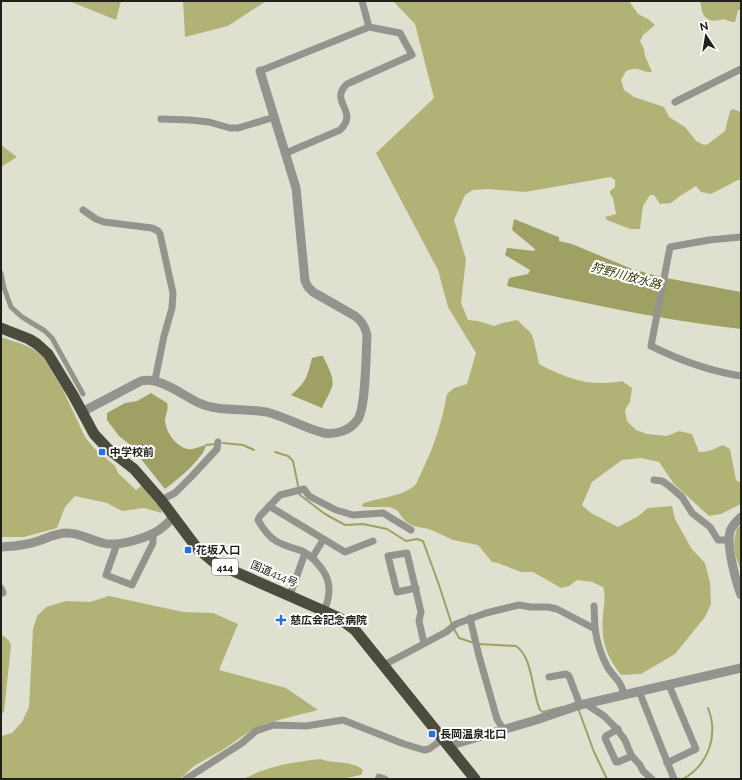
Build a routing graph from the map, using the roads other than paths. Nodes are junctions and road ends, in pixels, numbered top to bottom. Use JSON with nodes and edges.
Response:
{"nodes":[{"id":1,"x":362,"y":1,"type":"edge"},
{"id":2,"x":369,"y":26,"type":"junction"},
{"id":3,"x":741,"y":69,"type":"edge"},
{"id":4,"x":260,"y":71,"type":"joint"},
{"id":5,"x":675,"y":102,"type":"dead end"},
{"id":6,"x":275,"y":117,"type":"junction"},
{"id":7,"x":162,"y":119,"type":"dead end"},
{"id":8,"x":286,"y":152,"type":"junction"},
{"id":9,"x":83,"y":210,"type":"dead end"},
{"id":10,"x":741,"y":237,"type":"edge"},
{"id":11,"x":1,"y":273,"type":"edge"},
{"id":12,"x":1,"y":328,"type":"edge"},
{"id":13,"x":741,"y":376,"type":"edge"},
{"id":14,"x":155,"y":380,"type":"junction"},
{"id":15,"x":83,"y":394,"type":"dead end"},
{"id":16,"x":82,"y":412,"type":"junction"},
{"id":17,"x":218,"y":442,"type":"dead end"},
{"id":18,"x":654,"y":480,"type":"dead end"},
{"id":19,"x":161,"y":500,"type":"junction"},
{"id":20,"x":269,"y":506,"type":"junction"},
{"id":21,"x":173,"y":517,"type":"junction"},
{"id":22,"x":741,"y":517,"type":"edge"},
{"id":23,"x":411,"y":530,"type":"dead end"},
{"id":24,"x":153,"y":533,"type":"junction"},
{"id":25,"x":323,"y":540,"type":"junction"},
{"id":26,"x":729,"y":540,"type":"junction"},
{"id":27,"x":373,"y":541,"type":"dead end"},
{"id":28,"x":116,"y":544,"type":"junction"},
{"id":29,"x":1,"y":547,"type":"edge"},
{"id":30,"x":305,"y":553,"type":"junction"},
{"id":31,"x":312,"y":558,"type":"junction"},
{"id":32,"x":416,"y":588,"type":"junction"},
{"id":33,"x":290,"y":595,"type":"junction"},
{"id":34,"x":741,"y":595,"type":"edge"},
{"id":35,"x":594,"y":606,"type":"dead end"},
{"id":36,"x":324,"y":611,"type":"junction"},
{"id":37,"x":470,"y":618,"type":"junction"},
{"id":38,"x":595,"y":629,"type":"junction"},
{"id":39,"x":424,"y":643,"type":"junction"},
{"id":40,"x":382,"y":666,"type":"junction"},
{"id":41,"x":741,"y":668,"type":"edge"},
{"id":42,"x":549,"y":677,"type":"dead end"},
{"id":43,"x":669,"y":684,"type":"junction"},
{"id":44,"x":639,"y":692,"type":"junction"},
{"id":45,"x":624,"y":695,"type":"junction"},
{"id":46,"x":583,"y":705,"type":"junction"},
{"id":47,"x":503,"y":729,"type":"junction"},
{"id":48,"x":618,"y":730,"type":"junction"},
{"id":49,"x":445,"y":742,"type":"junction"},
{"id":50,"x":632,"y":756,"type":"junction"},
{"id":51,"x":667,"y":763,"type":"junction"},
{"id":52,"x":186,"y":779,"type":"edge"},
{"id":53,"x":475,"y":779,"type":"edge"},
{"id":54,"x":652,"y":779,"type":"edge"},
{"id":55,"x":674,"y":779,"type":"edge"}],
"edges":[{"from":1,"to":2,"type":"street"},
{"from":2,"to":4,"type":"street"},
{"from":2,"to":8,"type":"street"},
{"from":3,"to":5,"type":"street"},
{"from":4,"to":6,"type":"street"},
{"from":6,"to":7,"type":"street"},
{"from":6,"to":8,"type":"street"},
{"from":8,"to":14,"type":"street"},
{"from":9,"to":14,"type":"street"},
{"from":10,"to":13,"type":"street"},
{"from":11,"to":15,"type":"street"},
{"from":12,"to":16,"type":"highway","name":"国道414号","number":"414"},
{"from":14,"to":16,"type":"street"},
{"from":16,"to":19,"type":"highway","name":"国道414号","number":"414"},
{"from":17,"to":19,"type":"street"},
{"from":18,"to":26,"type":"street"},
{"from":19,"to":21,"type":"highway","name":"国道414号","number":"414"},
{"from":20,"to":23,"type":"street"},
{"from":20,"to":25,"type":"street"},
{"from":20,"to":30,"type":"street"},
{"from":21,"to":24,"type":"street"},
{"from":21,"to":33,"type":"highway","name":"国道414号","number":"414"},
{"from":22,"to":26,"type":"street"},
{"from":24,"to":28,"type":"street"},
{"from":24,"to":28,"type":"street"},
{"from":25,"to":27,"type":"street"},
{"from":25,"to":31,"type":"street"},
{"from":26,"to":34,"type":"street"},
{"from":28,"to":29,"type":"street"},
{"from":30,"to":31,"type":"street"},
{"from":30,"to":33,"type":"street"},
{"from":31,"to":36,"type":"street"},
{"from":32,"to":32,"type":"street"},
{"from":32,"to":39,"type":"street"},
{"from":33,"to":36,"type":"highway","name":"国道414号","number":"414"},
{"from":35,"to":38,"type":"street"},
{"from":36,"to":40,"type":"highway","name":"国道414号","number":"414"},
{"from":37,"to":38,"type":"street"},
{"from":37,"to":39,"type":"street"},
{"from":37,"to":47,"type":"street"},
{"from":38,"to":45,"type":"street"},
{"from":39,"to":40,"type":"street"},
{"from":40,"to":49,"type":"highway","name":"国道414号","number":"414"},
{"from":41,"to":43,"type":"street"},
{"from":42,"to":46,"type":"street"},
{"from":43,"to":44,"type":"street"},
{"from":43,"to":51,"type":"street"},
{"from":44,"to":45,"type":"street"},
{"from":44,"to":51,"type":"street"},
{"from":45,"to":46,"type":"street"},
{"from":46,"to":47,"type":"street"},
{"from":46,"to":48,"type":"street"},
{"from":47,"to":49,"type":"street"},
{"from":48,"to":50,"type":"street"},
{"from":48,"to":50,"type":"street"},
{"from":49,"to":52,"type":"street"},
{"from":49,"to":53,"type":"highway","name":"国道414号","number":"414"},
{"from":50,"to":54,"type":"street"},
{"from":51,"to":55,"type":"street"}]}
